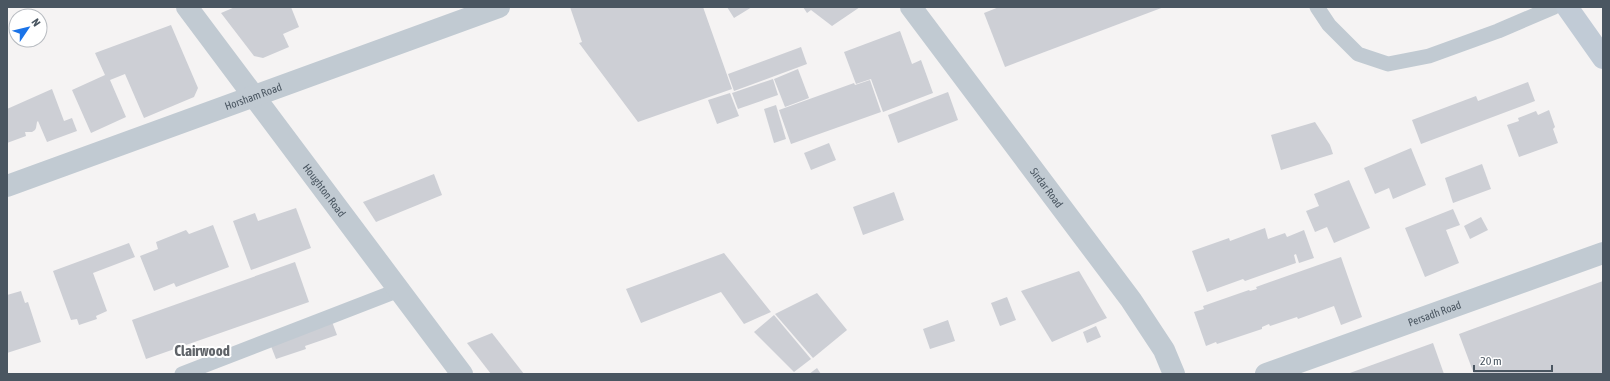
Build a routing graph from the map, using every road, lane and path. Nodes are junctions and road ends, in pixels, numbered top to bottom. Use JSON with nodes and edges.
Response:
{"nodes":[{"id":1,"x":188,"y":7,"type":"edge"},
{"id":2,"x":500,"y":7,"type":"edge"},
{"id":3,"x":911,"y":7,"type":"edge"},
{"id":4,"x":1317,"y":7,"type":"edge"},
{"id":5,"x":1554,"y":7,"type":"edge"},
{"id":6,"x":1567,"y":7,"type":"edge"},
{"id":7,"x":1603,"y":58,"type":"edge"},
{"id":8,"x":254,"y":96,"type":"junction"},
{"id":9,"x":7,"y":186,"type":"edge"},
{"id":10,"x":1603,"y":253,"type":"edge"},
{"id":11,"x":399,"y":290,"type":"junction"},
{"id":12,"x":182,"y":374,"type":"edge"},
{"id":13,"x":462,"y":374,"type":"edge"},
{"id":14,"x":1174,"y":374,"type":"edge"},
{"id":15,"x":1266,"y":374,"type":"edge"}],
"edges":[{"from":1,"to":8,"type":"street","name":"Houghton Road"},
{"from":2,"to":8,"type":"street","name":"Horsham Road"},
{"from":3,"to":14,"type":"street","name":"Sirdar Road"},
{"from":4,"to":5,"type":"lane"},
{"from":6,"to":7,"type":"street"},
{"from":8,"to":9,"type":"street","name":"Horsham Road"},
{"from":8,"to":11,"type":"street","name":"Houghton Road"},
{"from":10,"to":15,"type":"street","name":"Persadh Road"},
{"from":11,"to":12,"type":"lane"},
{"from":11,"to":13,"type":"street","name":"Houghton Road"}]}
